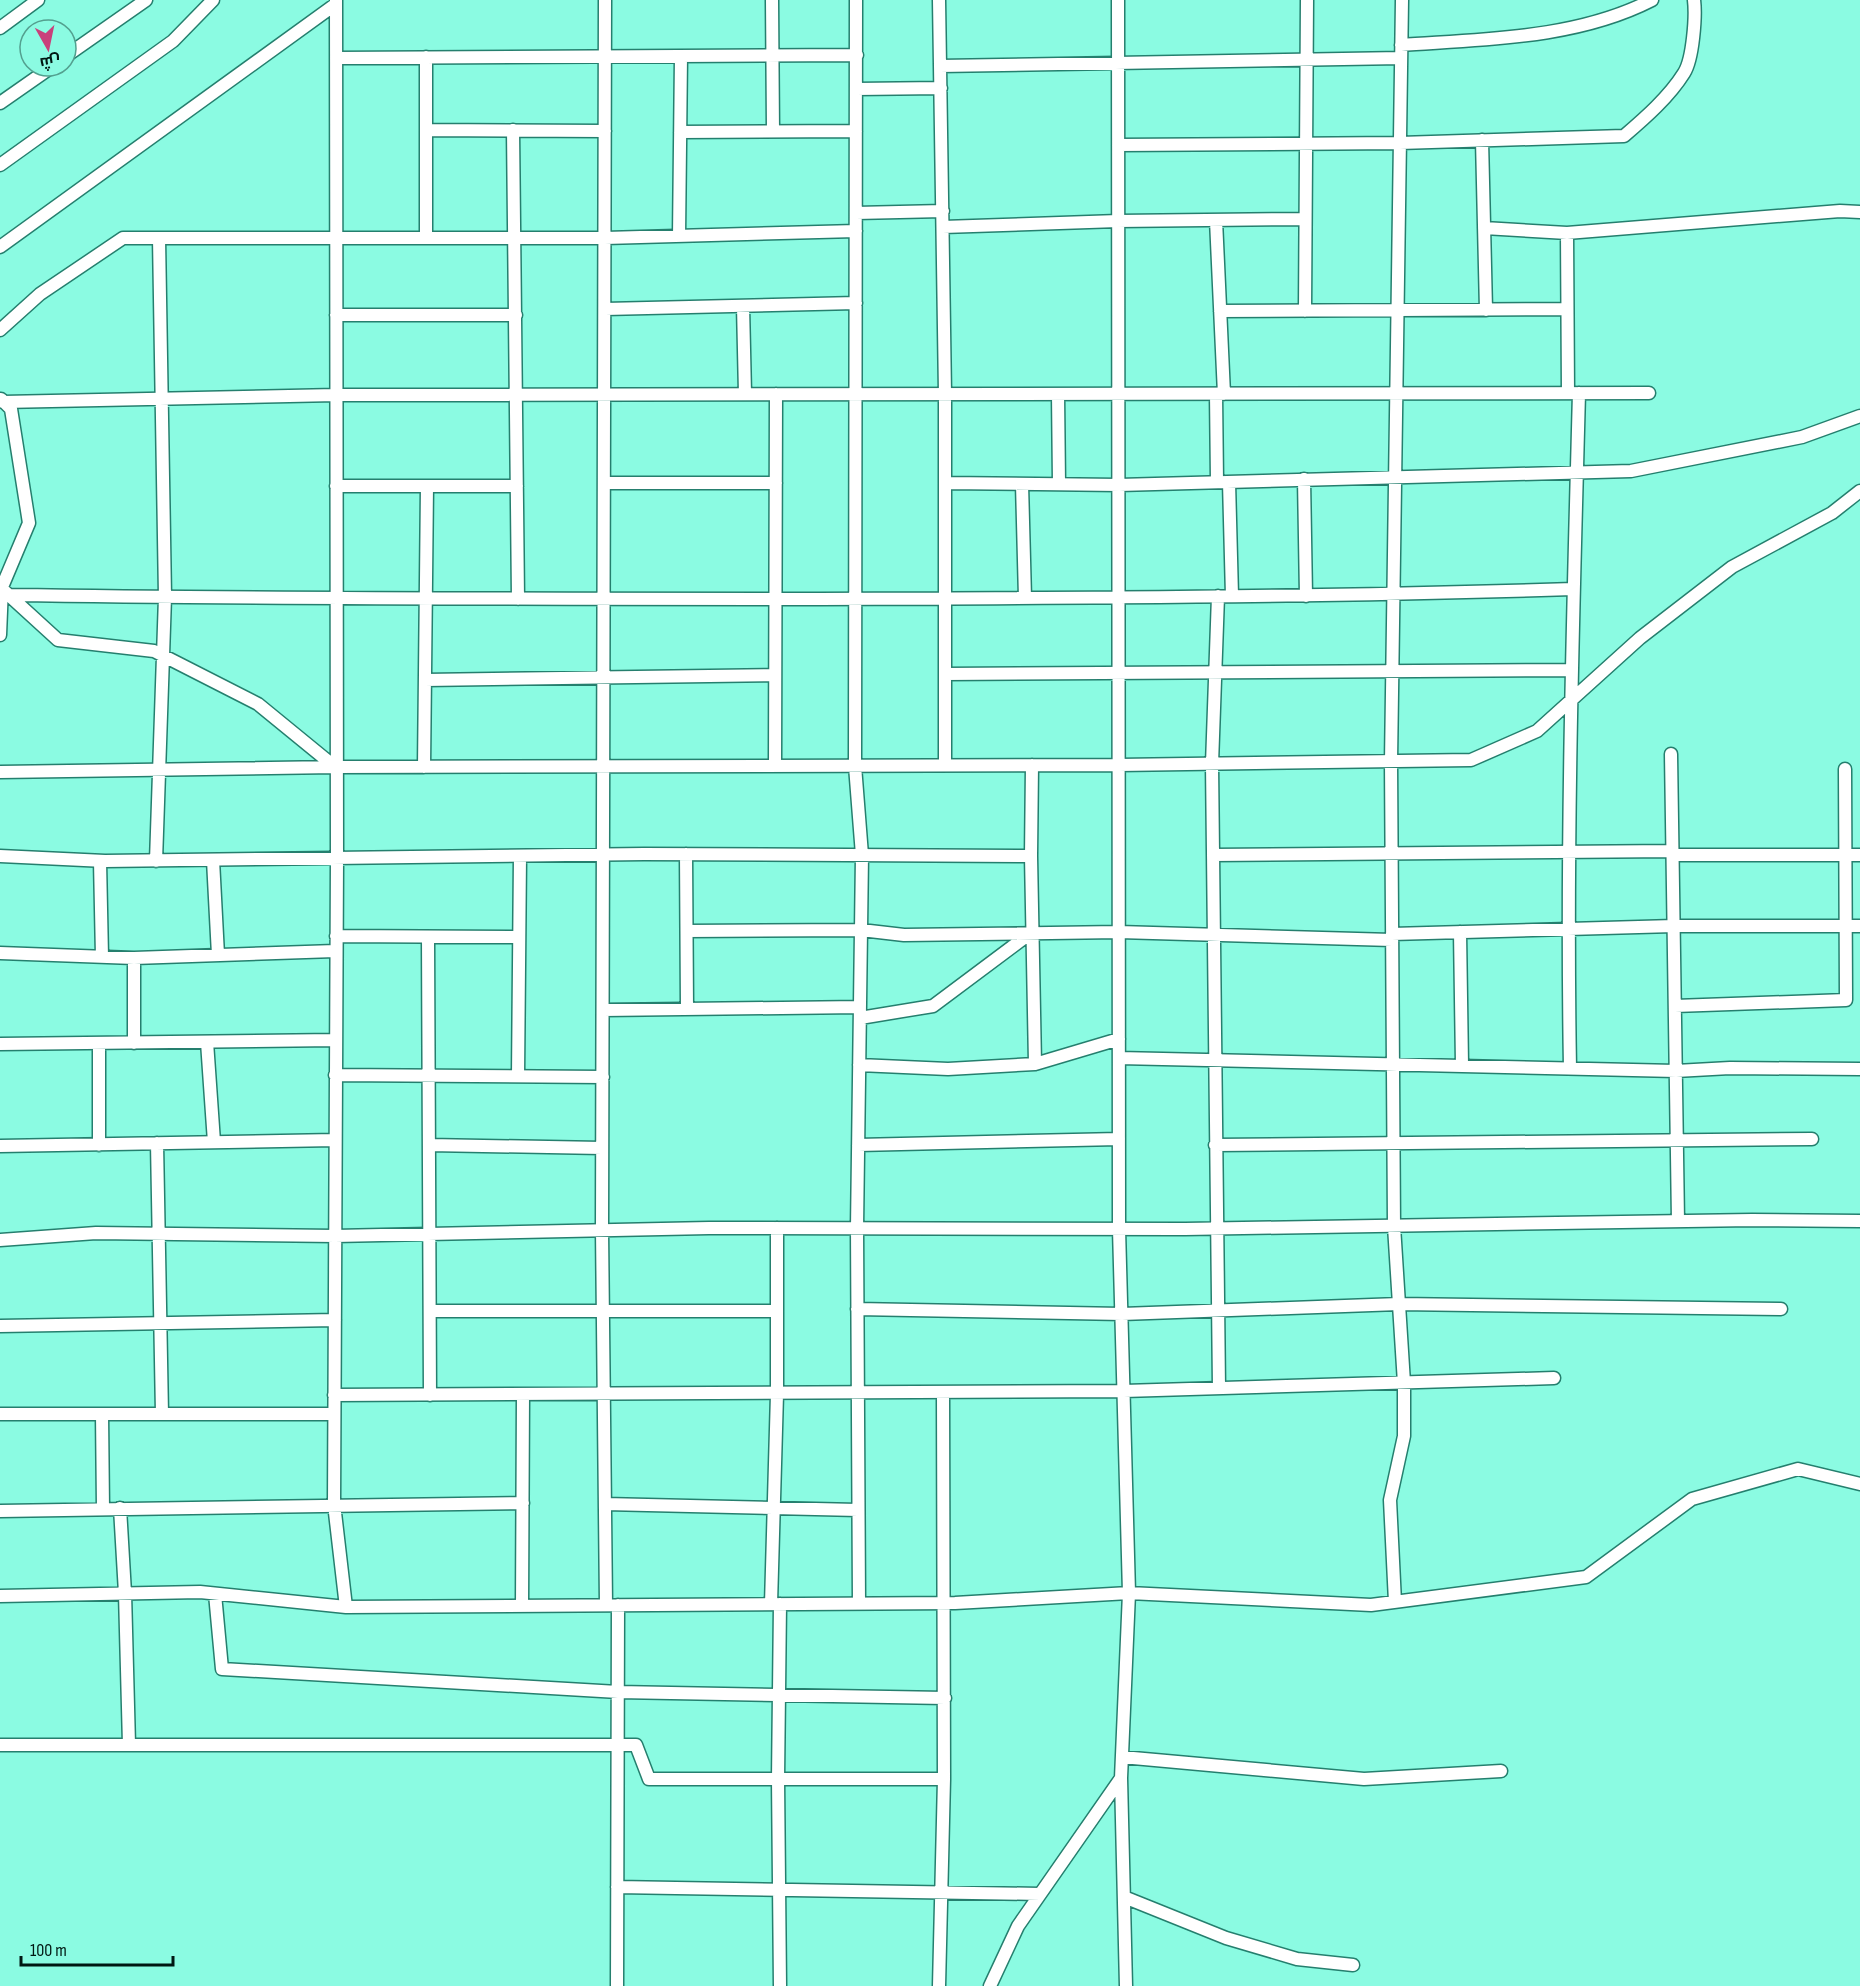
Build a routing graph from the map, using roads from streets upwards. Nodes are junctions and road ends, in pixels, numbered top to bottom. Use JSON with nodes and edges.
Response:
{"nodes":[{"id":1,"x":38,"y":0,"type":"edge"},
{"id":2,"x":146,"y":0,"type":"edge"},
{"id":3,"x":213,"y":0,"type":"edge"},
{"id":4,"x":605,"y":0,"type":"edge"},
{"id":5,"x":772,"y":0,"type":"edge"},
{"id":6,"x":856,"y":0,"type":"edge"},
{"id":7,"x":939,"y":0,"type":"edge"},
{"id":8,"x":1118,"y":0,"type":"edge"},
{"id":9,"x":1307,"y":0,"type":"edge"},
{"id":10,"x":1402,"y":0,"type":"edge"},
{"id":11,"x":1652,"y":0,"type":"edge"},
{"id":12,"x":1694,"y":0,"type":"edge"},
{"id":13,"x":336,"y":2,"type":"edge"},
{"id":14,"x":0,"y":28,"type":"edge"},
{"id":15,"x":1401,"y":45,"type":"junction"},
{"id":16,"x":78,"y":48,"type":"edge"},
{"id":17,"x":856,"y":55,"type":"junction"},
{"id":18,"x":605,"y":56,"type":"junction"},
{"id":19,"x":681,"y":56,"type":"junction"},
{"id":20,"x":773,"y":56,"type":"junction"},
{"id":21,"x":426,"y":57,"type":"junction"},
{"id":22,"x":336,"y":58,"type":"junction"},
{"id":23,"x":1401,"y":58,"type":"junction"},
{"id":24,"x":1306,"y":60,"type":"junction"},
{"id":25,"x":1118,"y":63,"type":"junction"},
{"id":26,"x":940,"y":66,"type":"junction"},
{"id":27,"x":35,"y":78,"type":"edge"},
{"id":28,"x":941,"y":88,"type":"junction"},
{"id":29,"x":856,"y":89,"type":"junction"},
{"id":30,"x":0,"y":103,"type":"edge"},
{"id":31,"x":426,"y":130,"type":"junction"},
{"id":32,"x":513,"y":130,"type":"junction"},
{"id":33,"x":605,"y":131,"type":"junction"},
{"id":34,"x":773,"y":131,"type":"junction"},
{"id":35,"x":856,"y":131,"type":"junction"},
{"id":36,"x":680,"y":132,"type":"junction"},
{"id":37,"x":1482,"y":140,"type":"junction"},
{"id":38,"x":1400,"y":143,"type":"junction"},
{"id":39,"x":1306,"y":144,"type":"junction"},
{"id":40,"x":1118,"y":145,"type":"junction"},
{"id":41,"x":0,"y":165,"type":"edge"},
{"id":42,"x":942,"y":211,"type":"junction"},
{"id":43,"x":1860,"y":212,"type":"edge"},
{"id":44,"x":856,"y":213,"type":"junction"},
{"id":45,"x":1305,"y":219,"type":"junction"},
{"id":46,"x":1216,"y":220,"type":"junction"},
{"id":47,"x":1118,"y":221,"type":"junction"},
{"id":48,"x":943,"y":227,"type":"junction"},
{"id":49,"x":1484,"y":228,"type":"junction"},
{"id":50,"x":856,"y":231,"type":"junction"},
{"id":51,"x":1567,"y":233,"type":"junction"},
{"id":52,"x":679,"y":236,"type":"junction"},
{"id":53,"x":159,"y":238,"type":"junction"},
{"id":54,"x":336,"y":238,"type":"junction"},
{"id":55,"x":426,"y":238,"type":"junction"},
{"id":56,"x":515,"y":238,"type":"junction"},
{"id":57,"x":604,"y":238,"type":"junction"},
{"id":58,"x":0,"y":247,"type":"edge"},
{"id":59,"x":856,"y":303,"type":"junction"},
{"id":60,"x":743,"y":306,"type":"junction"},
{"id":61,"x":605,"y":309,"type":"junction"},
{"id":62,"x":1567,"y":309,"type":"junction"},
{"id":63,"x":1398,"y":310,"type":"junction"},
{"id":64,"x":1486,"y":310,"type":"junction"},
{"id":65,"x":1220,"y":311,"type":"junction"},
{"id":66,"x":1305,"y":311,"type":"junction"},
{"id":67,"x":336,"y":315,"type":"junction"},
{"id":68,"x":516,"y":315,"type":"junction"},
{"id":69,"x":0,"y":330,"type":"edge"},
{"id":70,"x":1119,"y":393,"type":"junction"},
{"id":71,"x":1573,"y":393,"type":"junction"},
{"id":72,"x":1649,"y":393,"type":"dead end"},
{"id":73,"x":745,"y":394,"type":"junction"},
{"id":74,"x":776,"y":394,"type":"junction"},
{"id":75,"x":856,"y":394,"type":"junction"},
{"id":76,"x":945,"y":394,"type":"junction"},
{"id":77,"x":1058,"y":394,"type":"junction"},
{"id":78,"x":1220,"y":394,"type":"junction"},
{"id":79,"x":1396,"y":394,"type":"junction"},
{"id":80,"x":336,"y":395,"type":"junction"},
{"id":81,"x":517,"y":395,"type":"junction"},
{"id":82,"x":604,"y":395,"type":"junction"},
{"id":83,"x":162,"y":398,"type":"junction"},
{"id":84,"x":2,"y":400,"type":"edge"},
{"id":85,"x":1860,"y":416,"type":"edge"},
{"id":86,"x":1576,"y":472,"type":"junction"},
{"id":87,"x":1395,"y":477,"type":"junction"},
{"id":88,"x":1304,"y":479,"type":"junction"},
{"id":89,"x":1223,"y":482,"type":"junction"},
{"id":90,"x":604,"y":483,"type":"junction"},
{"id":91,"x":776,"y":483,"type":"junction"},
{"id":92,"x":945,"y":483,"type":"junction"},
{"id":93,"x":1023,"y":484,"type":"junction"},
{"id":94,"x":1059,"y":484,"type":"junction"},
{"id":95,"x":1119,"y":485,"type":"junction"},
{"id":96,"x":336,"y":486,"type":"junction"},
{"id":97,"x":427,"y":486,"type":"junction"},
{"id":98,"x":517,"y":486,"type":"junction"},
{"id":99,"x":1860,"y":491,"type":"edge"},
{"id":100,"x":1573,"y":589,"type":"junction"},
{"id":101,"x":4,"y":590,"type":"edge"},
{"id":102,"x":1393,"y":595,"type":"junction"},
{"id":103,"x":1218,"y":596,"type":"junction"},
{"id":104,"x":1232,"y":596,"type":"junction"},
{"id":105,"x":1306,"y":596,"type":"junction"},
{"id":106,"x":165,"y":597,"type":"junction"},
{"id":107,"x":1119,"y":597,"type":"junction"},
{"id":108,"x":856,"y":598,"type":"junction"},
{"id":109,"x":945,"y":598,"type":"junction"},
{"id":110,"x":1025,"y":598,"type":"junction"},
{"id":111,"x":518,"y":599,"type":"junction"},
{"id":112,"x":604,"y":599,"type":"junction"},
{"id":113,"x":775,"y":599,"type":"junction"},
{"id":114,"x":335,"y":600,"type":"junction"},
{"id":115,"x":426,"y":600,"type":"junction"},
{"id":116,"x":0,"y":636,"type":"edge"},
{"id":117,"x":163,"y":656,"type":"junction"},
{"id":118,"x":1392,"y":670,"type":"junction"},
{"id":119,"x":1571,"y":670,"type":"junction"},
{"id":120,"x":1216,"y":672,"type":"junction"},
{"id":121,"x":945,"y":674,"type":"junction"},
{"id":122,"x":1119,"y":674,"type":"junction"},
{"id":123,"x":775,"y":675,"type":"junction"},
{"id":124,"x":604,"y":678,"type":"junction"},
{"id":125,"x":425,"y":680,"type":"junction"},
{"id":126,"x":1570,"y":701,"type":"junction"},
{"id":127,"x":1671,"y":754,"type":"dead end"},
{"id":128,"x":1390,"y":762,"type":"junction"},
{"id":129,"x":1212,"y":764,"type":"junction"},
{"id":130,"x":945,"y":765,"type":"junction"},
{"id":131,"x":1032,"y":765,"type":"junction"},
{"id":132,"x":1119,"y":765,"type":"junction"},
{"id":133,"x":604,"y":766,"type":"junction"},
{"id":134,"x":775,"y":766,"type":"junction"},
{"id":135,"x":855,"y":766,"type":"junction"},
{"id":136,"x":335,"y":767,"type":"junction"},
{"id":137,"x":424,"y":767,"type":"junction"},
{"id":138,"x":1845,"y":769,"type":"dead end"},
{"id":139,"x":159,"y":770,"type":"junction"},
{"id":140,"x":0,"y":772,"type":"edge"},
{"id":141,"x":1569,"y":852,"type":"junction"},
{"id":142,"x":1391,"y":853,"type":"junction"},
{"id":143,"x":1673,"y":853,"type":"junction"},
{"id":144,"x":686,"y":854,"type":"junction"},
{"id":145,"x":604,"y":855,"type":"junction"},
{"id":146,"x":862,"y":855,"type":"junction"},
{"id":147,"x":1213,"y":855,"type":"junction"},
{"id":148,"x":1846,"y":855,"type":"junction"},
{"id":149,"x":1860,"y":855,"type":"edge"},
{"id":150,"x":0,"y":856,"type":"edge"},
{"id":151,"x":520,"y":856,"type":"junction"},
{"id":152,"x":1031,"y":856,"type":"junction"},
{"id":153,"x":213,"y":860,"type":"junction"},
{"id":154,"x":337,"y":860,"type":"junction"},
{"id":155,"x":100,"y":861,"type":"junction"},
{"id":156,"x":156,"y":861,"type":"junction"},
{"id":157,"x":1674,"y":926,"type":"junction"},
{"id":158,"x":1846,"y":926,"type":"junction"},
{"id":159,"x":1860,"y":926,"type":"edge"},
{"id":160,"x":1568,"y":929,"type":"junction"},
{"id":161,"x":861,"y":930,"type":"junction"},
{"id":162,"x":687,"y":931,"type":"junction"},
{"id":163,"x":1032,"y":932,"type":"junction"},
{"id":164,"x":1119,"y":932,"type":"junction"},
{"id":165,"x":1460,"y":932,"type":"junction"},
{"id":166,"x":1214,"y":935,"type":"junction"},
{"id":167,"x":336,"y":936,"type":"junction"},
{"id":168,"x":428,"y":937,"type":"junction"},
{"id":169,"x":519,"y":937,"type":"junction"},
{"id":170,"x":1392,"y":937,"type":"junction"},
{"id":171,"x":335,"y":951,"type":"junction"},
{"id":172,"x":0,"y":953,"type":"edge"},
{"id":173,"x":218,"y":955,"type":"junction"},
{"id":174,"x":102,"y":957,"type":"junction"},
{"id":175,"x":134,"y":958,"type":"junction"},
{"id":176,"x":1675,"y":1006,"type":"junction"},
{"id":177,"x":603,"y":1010,"type":"junction"},
{"id":178,"x":687,"y":1010,"type":"junction"},
{"id":179,"x":860,"y":1013,"type":"junction"},
{"id":180,"x":1119,"y":1039,"type":"junction"},
{"id":181,"x":335,"y":1040,"type":"junction"},
{"id":182,"x":207,"y":1042,"type":"junction"},
{"id":183,"x":99,"y":1043,"type":"junction"},
{"id":184,"x":134,"y":1043,"type":"junction"},
{"id":185,"x":0,"y":1044,"type":"edge"},
{"id":186,"x":1119,"y":1058,"type":"junction"},
{"id":187,"x":1215,"y":1060,"type":"junction"},
{"id":188,"x":1393,"y":1063,"type":"junction"},
{"id":189,"x":1035,"y":1064,"type":"junction"},
{"id":190,"x":859,"y":1065,"type":"junction"},
{"id":191,"x":1462,"y":1065,"type":"junction"},
{"id":192,"x":1570,"y":1068,"type":"junction"},
{"id":193,"x":1860,"y":1069,"type":"edge"},
{"id":194,"x":1676,"y":1071,"type":"junction"},
{"id":195,"x":335,"y":1075,"type":"junction"},
{"id":196,"x":428,"y":1076,"type":"junction"},
{"id":197,"x":518,"y":1076,"type":"junction"},
{"id":198,"x":603,"y":1077,"type":"junction"},
{"id":199,"x":1677,"y":1138,"type":"junction"},
{"id":200,"x":1119,"y":1139,"type":"junction"},
{"id":201,"x":1812,"y":1139,"type":"dead end"},
{"id":202,"x":335,"y":1140,"type":"junction"},
{"id":203,"x":1394,"y":1142,"type":"junction"},
{"id":204,"x":158,"y":1143,"type":"junction"},
{"id":205,"x":214,"y":1143,"type":"junction"},
{"id":206,"x":99,"y":1144,"type":"junction"},
{"id":207,"x":429,"y":1145,"type":"junction"},
{"id":208,"x":858,"y":1145,"type":"junction"},
{"id":209,"x":1215,"y":1145,"type":"junction"},
{"id":210,"x":0,"y":1146,"type":"edge"},
{"id":211,"x":602,"y":1148,"type":"junction"},
{"id":212,"x":1678,"y":1221,"type":"junction"},
{"id":213,"x":1860,"y":1221,"type":"edge"},
{"id":214,"x":1394,"y":1226,"type":"junction"},
{"id":215,"x":777,"y":1228,"type":"junction"},
{"id":216,"x":857,"y":1228,"type":"junction"},
{"id":217,"x":1216,"y":1228,"type":"junction"},
{"id":218,"x":1119,"y":1229,"type":"junction"},
{"id":219,"x":602,"y":1230,"type":"junction"},
{"id":220,"x":159,"y":1234,"type":"junction"},
{"id":221,"x":429,"y":1234,"type":"junction"},
{"id":222,"x":335,"y":1236,"type":"junction"},
{"id":223,"x":0,"y":1240,"type":"edge"},
{"id":224,"x":1399,"y":1304,"type":"junction"},
{"id":225,"x":857,"y":1309,"type":"junction"},
{"id":226,"x":1781,"y":1309,"type":"dead end"},
{"id":227,"x":1218,"y":1310,"type":"junction"},
{"id":228,"x":430,"y":1311,"type":"junction"},
{"id":229,"x":603,"y":1311,"type":"junction"},
{"id":230,"x":777,"y":1311,"type":"junction"},
{"id":231,"x":1122,"y":1314,"type":"junction"},
{"id":232,"x":335,"y":1320,"type":"junction"},
{"id":233,"x":160,"y":1323,"type":"junction"},
{"id":234,"x":0,"y":1326,"type":"edge"},
{"id":235,"x":1554,"y":1378,"type":"dead end"},
{"id":236,"x":1404,"y":1383,"type":"junction"},
{"id":237,"x":1219,"y":1388,"type":"junction"},
{"id":238,"x":1124,"y":1391,"type":"junction"},
{"id":239,"x":943,"y":1393,"type":"junction"},
{"id":240,"x":524,"y":1394,"type":"junction"},
{"id":241,"x":605,"y":1394,"type":"junction"},
{"id":242,"x":777,"y":1394,"type":"junction"},
{"id":243,"x":858,"y":1394,"type":"junction"},
{"id":244,"x":334,"y":1395,"type":"junction"},
{"id":245,"x":430,"y":1395,"type":"junction"},
{"id":246,"x":0,"y":1414,"type":"edge"},
{"id":247,"x":102,"y":1414,"type":"junction"},
{"id":248,"x":162,"y":1414,"type":"junction"},
{"id":249,"x":334,"y":1414,"type":"junction"},
{"id":250,"x":1860,"y":1484,"type":"edge"},
{"id":251,"x":523,"y":1503,"type":"junction"},
{"id":252,"x":334,"y":1504,"type":"junction"},
{"id":253,"x":605,"y":1504,"type":"junction"},
{"id":254,"x":120,"y":1508,"type":"junction"},
{"id":255,"x":774,"y":1508,"type":"junction"},
{"id":256,"x":103,"y":1509,"type":"junction"},
{"id":257,"x":858,"y":1509,"type":"junction"},
{"id":258,"x":0,"y":1511,"type":"edge"},
{"id":259,"x":125,"y":1593,"type":"junction"},
{"id":260,"x":1129,"y":1593,"type":"junction"},
{"id":261,"x":215,"y":1594,"type":"junction"},
{"id":262,"x":0,"y":1596,"type":"edge"},
{"id":263,"x":1395,"y":1602,"type":"junction"},
{"id":264,"x":776,"y":1604,"type":"junction"},
{"id":265,"x":859,"y":1604,"type":"junction"},
{"id":266,"x":945,"y":1604,"type":"junction"},
{"id":267,"x":612,"y":1605,"type":"junction"},
{"id":268,"x":522,"y":1606,"type":"junction"},
{"id":269,"x":346,"y":1607,"type":"junction"},
{"id":270,"x":618,"y":1692,"type":"junction"},
{"id":271,"x":779,"y":1695,"type":"junction"},
{"id":272,"x":945,"y":1698,"type":"junction"},
{"id":273,"x":0,"y":1745,"type":"edge"},
{"id":274,"x":129,"y":1745,"type":"junction"},
{"id":275,"x":618,"y":1746,"type":"junction"},
{"id":276,"x":1122,"y":1757,"type":"junction"},
{"id":277,"x":1501,"y":1771,"type":"dead end"},
{"id":278,"x":1121,"y":1778,"type":"junction"},
{"id":279,"x":777,"y":1779,"type":"junction"},
{"id":280,"x":945,"y":1779,"type":"junction"},
{"id":281,"x":618,"y":1887,"type":"junction"},
{"id":282,"x":779,"y":1890,"type":"junction"},
{"id":283,"x":941,"y":1893,"type":"junction"},
{"id":284,"x":1040,"y":1894,"type":"junction"},
{"id":285,"x":1124,"y":1897,"type":"junction"},
{"id":286,"x":1353,"y":1965,"type":"dead end"},
{"id":287,"x":617,"y":1986,"type":"edge"},
{"id":288,"x":780,"y":1986,"type":"edge"},
{"id":289,"x":939,"y":1986,"type":"edge"},
{"id":290,"x":990,"y":1986,"type":"edge"},
{"id":291,"x":1126,"y":1986,"type":"edge"}],
"edges":[{"from":1,"to":14,"type":"street"},
{"from":2,"to":16,"type":"street"},
{"from":3,"to":41,"type":"street"},
{"from":4,"to":18,"type":"street"},
{"from":5,"to":20,"type":"street"},
{"from":6,"to":17,"type":"street"},
{"from":7,"to":26,"type":"street"},
{"from":8,"to":25,"type":"street"},
{"from":9,"to":24,"type":"street"},
{"from":10,"to":15,"type":"street"},
{"from":11,"to":15,"type":"street"},
{"from":12,"to":37,"type":"street"},
{"from":13,"to":22,"type":"street"},
{"from":13,"to":58,"type":"street"},
{"from":15,"to":23,"type":"street"},
{"from":17,"to":20,"type":"street"},
{"from":17,"to":29,"type":"street"},
{"from":18,"to":19,"type":"street"},
{"from":18,"to":21,"type":"street"},
{"from":18,"to":33,"type":"street"},
{"from":19,"to":20,"type":"street"},
{"from":19,"to":36,"type":"street"},
{"from":20,"to":34,"type":"street"},
{"from":21,"to":22,"type":"street"},
{"from":21,"to":31,"type":"street"},
{"from":22,"to":54,"type":"street"},
{"from":23,"to":24,"type":"street"},
{"from":23,"to":38,"type":"street"},
{"from":24,"to":25,"type":"street"},
{"from":24,"to":39,"type":"street"},
{"from":25,"to":26,"type":"street"},
{"from":25,"to":40,"type":"street"},
{"from":26,"to":28,"type":"street"},
{"from":27,"to":30,"type":"street"},
{"from":28,"to":29,"type":"street"},
{"from":28,"to":42,"type":"street"},
{"from":29,"to":35,"type":"street"},
{"from":31,"to":32,"type":"street"},
{"from":31,"to":55,"type":"street"},
{"from":32,"to":33,"type":"street"},
{"from":32,"to":56,"type":"street"},
{"from":33,"to":57,"type":"street"},
{"from":34,"to":35,"type":"street"},
{"from":34,"to":36,"type":"street"},
{"from":35,"to":44,"type":"street"},
{"from":36,"to":52,"type":"street"},
{"from":37,"to":38,"type":"street"},
{"from":37,"to":49,"type":"street"},
{"from":38,"to":39,"type":"street"},
{"from":38,"to":63,"type":"street"},
{"from":39,"to":40,"type":"street"},
{"from":39,"to":45,"type":"street"},
{"from":40,"to":47,"type":"street"},
{"from":42,"to":44,"type":"street"},
{"from":42,"to":48,"type":"street"},
{"from":43,"to":51,"type":"street"},
{"from":44,"to":50,"type":"street"},
{"from":45,"to":46,"type":"street"},
{"from":45,"to":66,"type":"street"},
{"from":46,"to":47,"type":"street"},
{"from":46,"to":65,"type":"street"},
{"from":47,"to":48,"type":"street"},
{"from":47,"to":70,"type":"street"},
{"from":48,"to":76,"type":"street"},
{"from":49,"to":51,"type":"street"},
{"from":49,"to":64,"type":"street"},
{"from":50,"to":52,"type":"street"},
{"from":50,"to":59,"type":"street"},
{"from":51,"to":62,"type":"street"},
{"from":52,"to":57,"type":"street"},
{"from":53,"to":54,"type":"street"},
{"from":53,"to":69,"type":"street"},
{"from":53,"to":83,"type":"street"},
{"from":54,"to":55,"type":"street"},
{"from":54,"to":67,"type":"street"},
{"from":55,"to":56,"type":"street"},
{"from":56,"to":57,"type":"street"},
{"from":56,"to":68,"type":"street"},
{"from":57,"to":61,"type":"street"},
{"from":59,"to":60,"type":"street"},
{"from":59,"to":75,"type":"street"},
{"from":60,"to":61,"type":"street"},
{"from":60,"to":73,"type":"street"},
{"from":61,"to":82,"type":"street"},
{"from":62,"to":64,"type":"street"},
{"from":62,"to":71,"type":"street"},
{"from":63,"to":64,"type":"street"},
{"from":63,"to":66,"type":"street"},
{"from":63,"to":79,"type":"street"},
{"from":65,"to":66,"type":"street"},
{"from":65,"to":78,"type":"street"},
{"from":67,"to":68,"type":"street"},
{"from":67,"to":80,"type":"street"},
{"from":68,"to":81,"type":"street"},
{"from":70,"to":77,"type":"street"},
{"from":70,"to":78,"type":"street"},
{"from":70,"to":95,"type":"street"},
{"from":71,"to":72,"type":"street"},
{"from":71,"to":79,"type":"street"},
{"from":71,"to":86,"type":"street"},
{"from":73,"to":74,"type":"street"},
{"from":73,"to":82,"type":"street"},
{"from":74,"to":75,"type":"street"},
{"from":74,"to":91,"type":"street"},
{"from":75,"to":76,"type":"street"},
{"from":75,"to":108,"type":"street"},
{"from":76,"to":77,"type":"street"},
{"from":76,"to":92,"type":"street"},
{"from":77,"to":94,"type":"street"},
{"from":78,"to":79,"type":"street"},
{"from":78,"to":89,"type":"street"},
{"from":79,"to":87,"type":"street"},
{"from":80,"to":81,"type":"street"},
{"from":80,"to":83,"type":"street"},
{"from":80,"to":96,"type":"street"},
{"from":81,"to":82,"type":"street"},
{"from":81,"to":98,"type":"street"},
{"from":82,"to":90,"type":"street"},
{"from":83,"to":84,"type":"street"},
{"from":83,"to":106,"type":"street"},
{"from":84,"to":101,"type":"street"},
{"from":85,"to":86,"type":"street"},
{"from":86,"to":87,"type":"street"},
{"from":86,"to":100,"type":"street"},
{"from":87,"to":88,"type":"street"},
{"from":87,"to":102,"type":"street"},
{"from":88,"to":89,"type":"street"},
{"from":88,"to":105,"type":"street"},
{"from":89,"to":95,"type":"street"},
{"from":89,"to":104,"type":"street"},
{"from":90,"to":91,"type":"street"},
{"from":90,"to":112,"type":"street"},
{"from":91,"to":113,"type":"street"},
{"from":92,"to":93,"type":"street"},
{"from":92,"to":109,"type":"street"},
{"from":93,"to":94,"type":"street"},
{"from":93,"to":110,"type":"street"},
{"from":94,"to":95,"type":"street"},
{"from":95,"to":107,"type":"street"},
{"from":96,"to":97,"type":"street"},
{"from":96,"to":114,"type":"street"},
{"from":97,"to":98,"type":"street"},
{"from":97,"to":115,"type":"street"},
{"from":98,"to":111,"type":"street"},
{"from":99,"to":126,"type":"street"},
{"from":100,"to":102,"type":"street"},
{"from":100,"to":119,"type":"street"},
{"from":101,"to":106,"type":"street"},
{"from":101,"to":116,"type":"street"},
{"from":101,"to":117,"type":"street"},
{"from":102,"to":105,"type":"street"},
{"from":102,"to":118,"type":"street"},
{"from":103,"to":104,"type":"street"},
{"from":103,"to":107,"type":"street"},
{"from":103,"to":120,"type":"street"},
{"from":104,"to":105,"type":"street"},
{"from":106,"to":114,"type":"street"},
{"from":106,"to":117,"type":"street"},
{"from":107,"to":110,"type":"street"},
{"from":107,"to":122,"type":"street"},
{"from":108,"to":109,"type":"street"},
{"from":108,"to":113,"type":"street"},
{"from":108,"to":135,"type":"street"},
{"from":109,"to":110,"type":"street"},
{"from":109,"to":121,"type":"street"},
{"from":111,"to":112,"type":"street"},
{"from":111,"to":115,"type":"street"},
{"from":112,"to":113,"type":"street"},
{"from":112,"to":124,"type":"street"},
{"from":113,"to":123,"type":"street"},
{"from":114,"to":115,"type":"street"},
{"from":114,"to":136,"type":"street"},
{"from":115,"to":125,"type":"street"},
{"from":117,"to":136,"type":"street"},
{"from":117,"to":139,"type":"street"},
{"from":118,"to":119,"type":"street"},
{"from":118,"to":120,"type":"street"},
{"from":118,"to":128,"type":"street"},
{"from":119,"to":126,"type":"street"},
{"from":120,"to":122,"type":"street"},
{"from":120,"to":129,"type":"street"},
{"from":121,"to":122,"type":"street"},
{"from":121,"to":130,"type":"street"},
{"from":122,"to":132,"type":"street"},
{"from":123,"to":124,"type":"street"},
{"from":123,"to":134,"type":"street"},
{"from":124,"to":125,"type":"street"},
{"from":124,"to":133,"type":"street"},
{"from":125,"to":137,"type":"street"},
{"from":126,"to":128,"type":"street"},
{"from":126,"to":141,"type":"street"},
{"from":127,"to":143,"type":"street"},
{"from":128,"to":129,"type":"street"},
{"from":128,"to":142,"type":"street"},
{"from":129,"to":132,"type":"street"},
{"from":129,"to":147,"type":"street"},
{"from":130,"to":131,"type":"street"},
{"from":130,"to":135,"type":"street"},
{"from":131,"to":132,"type":"street"},
{"from":131,"to":152,"type":"street"},
{"from":132,"to":164,"type":"street"},
{"from":133,"to":134,"type":"street"},
{"from":133,"to":137,"type":"street"},
{"from":133,"to":145,"type":"street"},
{"from":134,"to":135,"type":"street"},
{"from":135,"to":146,"type":"street"},
{"from":136,"to":137,"type":"street"},
{"from":136,"to":139,"type":"street"},
{"from":136,"to":154,"type":"street"},
{"from":138,"to":148,"type":"street"},
{"from":139,"to":140,"type":"street"},
{"from":139,"to":156,"type":"street"},
{"from":141,"to":142,"type":"street"},
{"from":141,"to":143,"type":"street"},
{"from":141,"to":160,"type":"street"},
{"from":142,"to":147,"type":"street"},
{"from":142,"to":170,"type":"street"},
{"from":143,"to":148,"type":"street"},
{"from":143,"to":157,"type":"street"},
{"from":144,"to":145,"type":"street"},
{"from":144,"to":146,"type":"street"},
{"from":144,"to":162,"type":"street"},
{"from":145,"to":151,"type":"street"},
{"from":145,"to":177,"type":"street"},
{"from":146,"to":152,"type":"street"},
{"from":146,"to":161,"type":"street"},
{"from":147,"to":166,"type":"street"},
{"from":148,"to":149,"type":"street"},
{"from":148,"to":158,"type":"street"},
{"from":150,"to":155,"type":"street"},
{"from":151,"to":154,"type":"street"},
{"from":151,"to":169,"type":"street"},
{"from":152,"to":163,"type":"street"},
{"from":153,"to":154,"type":"street"},
{"from":153,"to":156,"type":"street"},
{"from":153,"to":173,"type":"street"},
{"from":154,"to":167,"type":"street"},
{"from":155,"to":156,"type":"street"},
{"from":155,"to":174,"type":"street"},
{"from":157,"to":158,"type":"street"},
{"from":157,"to":160,"type":"street"},
{"from":157,"to":176,"type":"street"},
{"from":158,"to":159,"type":"street"},
{"from":158,"to":176,"type":"street"},
{"from":160,"to":165,"type":"street"},
{"from":160,"to":192,"type":"street"},
{"from":161,"to":162,"type":"street"},
{"from":161,"to":163,"type":"street"},
{"from":161,"to":179,"type":"street"},
{"from":162,"to":178,"type":"street"},
{"from":163,"to":164,"type":"street"},
{"from":163,"to":179,"type":"street"},
{"from":163,"to":189,"type":"street"},
{"from":164,"to":166,"type":"street"},
{"from":164,"to":180,"type":"street"},
{"from":165,"to":170,"type":"street"},
{"from":165,"to":191,"type":"street"},
{"from":166,"to":170,"type":"street"},
{"from":166,"to":187,"type":"street"},
{"from":167,"to":168,"type":"street"},
{"from":167,"to":171,"type":"street"},
{"from":168,"to":169,"type":"street"},
{"from":168,"to":196,"type":"street"},
{"from":169,"to":197,"type":"street"},
{"from":170,"to":188,"type":"street"},
{"from":171,"to":173,"type":"street"},
{"from":171,"to":181,"type":"street"},
{"from":172,"to":174,"type":"street"},
{"from":173,"to":175,"type":"street"},
{"from":174,"to":175,"type":"street"},
{"from":175,"to":184,"type":"street"},
{"from":176,"to":194,"type":"street"},
{"from":177,"to":178,"type":"street"},
{"from":177,"to":198,"type":"street"},
{"from":178,"to":179,"type":"street"},
{"from":179,"to":190,"type":"street"},
{"from":180,"to":186,"type":"street"},
{"from":180,"to":189,"type":"street"},
{"from":181,"to":182,"type":"street"},
{"from":181,"to":195,"type":"street"},
{"from":182,"to":184,"type":"street"},
{"from":182,"to":205,"type":"street"},
{"from":183,"to":184,"type":"street"},
{"from":183,"to":185,"type":"street"},
{"from":183,"to":206,"type":"street"},
{"from":186,"to":187,"type":"street"},
{"from":186,"to":200,"type":"street"},
{"from":187,"to":188,"type":"street"},
{"from":187,"to":209,"type":"street"},
{"from":188,"to":191,"type":"street"},
{"from":188,"to":203,"type":"street"},
{"from":189,"to":190,"type":"street"},
{"from":190,"to":208,"type":"street"},
{"from":191,"to":192,"type":"street"},
{"from":192,"to":194,"type":"street"},
{"from":193,"to":194,"type":"street"},
{"from":194,"to":199,"type":"street"},
{"from":195,"to":196,"type":"street"},
{"from":195,"to":202,"type":"street"},
{"from":196,"to":197,"type":"street"},
{"from":196,"to":207,"type":"street"},
{"from":197,"to":198,"type":"street"},
{"from":198,"to":211,"type":"street"},
{"from":199,"to":201,"type":"street"},
{"from":199,"to":203,"type":"street"},
{"from":199,"to":212,"type":"street"},
{"from":200,"to":208,"type":"street"},
{"from":200,"to":218,"type":"street"},
{"from":202,"to":205,"type":"street"},
{"from":202,"to":222,"type":"street"},
{"from":203,"to":209,"type":"street"},
{"from":203,"to":214,"type":"street"},
{"from":204,"to":205,"type":"street"},
{"from":204,"to":206,"type":"street"},
{"from":204,"to":220,"type":"street"},
{"from":206,"to":210,"type":"street"},
{"from":207,"to":211,"type":"street"},
{"from":207,"to":221,"type":"street"},
{"from":208,"to":216,"type":"street"},
{"from":209,"to":217,"type":"street"},
{"from":211,"to":219,"type":"street"},
{"from":212,"to":213,"type":"street"},
{"from":212,"to":214,"type":"street"},
{"from":214,"to":217,"type":"street"},
{"from":214,"to":224,"type":"street"},
{"from":215,"to":216,"type":"street"},
{"from":215,"to":219,"type":"street"},
{"from":215,"to":230,"type":"street"},
{"from":216,"to":218,"type":"street"},
{"from":216,"to":225,"type":"street"},
{"from":217,"to":218,"type":"street"},
{"from":217,"to":227,"type":"street"},
{"from":218,"to":231,"type":"street"},
{"from":219,"to":221,"type":"street"},
{"from":219,"to":229,"type":"street"},
{"from":220,"to":222,"type":"street"},
{"from":220,"to":223,"type":"street"},
{"from":220,"to":233,"type":"street"},
{"from":221,"to":222,"type":"street"},
{"from":221,"to":228,"type":"street"},
{"from":222,"to":232,"type":"street"},
{"from":224,"to":226,"type":"street"},
{"from":224,"to":227,"type":"street"},
{"from":224,"to":236,"type":"street"},
{"from":225,"to":231,"type":"street"},
{"from":225,"to":243,"type":"street"},
{"from":227,"to":231,"type":"street"},
{"from":227,"to":237,"type":"street"},
{"from":228,"to":229,"type":"street"},
{"from":228,"to":245,"type":"street"},
{"from":229,"to":230,"type":"street"},
{"from":229,"to":241,"type":"street"},
{"from":230,"to":242,"type":"street"},
{"from":231,"to":238,"type":"street"},
{"from":232,"to":233,"type":"street"},
{"from":232,"to":244,"type":"street"},
{"from":233,"to":234,"type":"street"},
{"from":233,"to":248,"type":"street"},
{"from":235,"to":236,"type":"street"},
{"from":236,"to":237,"type":"street"},
{"from":236,"to":263,"type":"street"},
{"from":237,"to":238,"type":"street"},
{"from":238,"to":239,"type":"street"},
{"from":238,"to":260,"type":"street"},
{"from":239,"to":243,"type":"street"},
{"from":239,"to":266,"type":"street"},
{"from":240,"to":241,"type":"street"},
{"from":240,"to":245,"type":"street"},
{"from":240,"to":251,"type":"street"},
{"from":241,"to":242,"type":"street"},
{"from":241,"to":253,"type":"street"},
{"from":242,"to":243,"type":"street"},
{"from":242,"to":255,"type":"street"},
{"from":243,"to":257,"type":"street"},
{"from":244,"to":245,"type":"street"},
{"from":244,"to":249,"type":"street"},
{"from":246,"to":247,"type":"street"},
{"from":247,"to":248,"type":"street"},
{"from":247,"to":256,"type":"street"},
{"from":248,"to":249,"type":"street"},
{"from":249,"to":252,"type":"street"},
{"from":250,"to":263,"type":"street"},
{"from":251,"to":252,"type":"street"},
{"from":251,"to":268,"type":"street"},
{"from":252,"to":254,"type":"street"},
{"from":252,"to":269,"type":"street"},
{"from":253,"to":255,"type":"street"},
{"from":253,"to":267,"type":"street"},
{"from":254,"to":256,"type":"street"},
{"from":254,"to":259,"type":"street"},
{"from":255,"to":257,"type":"street"},
{"from":255,"to":264,"type":"street"},
{"from":256,"to":258,"type":"street"},
{"from":257,"to":265,"type":"street"},
{"from":259,"to":261,"type":"street"},
{"from":259,"to":262,"type":"street"},
{"from":259,"to":274,"type":"street"},
{"from":260,"to":263,"type":"street"},
{"from":260,"to":266,"type":"street"},
{"from":260,"to":276,"type":"street"},
{"from":261,"to":269,"type":"street"},
{"from":261,"to":270,"type":"street"},
{"from":264,"to":265,"type":"street"},
{"from":264,"to":267,"type":"street"},
{"from":264,"to":271,"type":"street"},
{"from":265,"to":266,"type":"street"},
{"from":266,"to":272,"type":"street"},
{"from":267,"to":268,"type":"street"},
{"from":267,"to":270,"type":"street"},
{"from":268,"to":269,"type":"street"},
{"from":270,"to":271,"type":"street"},
{"from":270,"to":275,"type":"street"},
{"from":271,"to":272,"type":"street"},
{"from":271,"to":279,"type":"street"},
{"from":272,"to":280,"type":"street"},
{"from":273,"to":274,"type":"street"},
{"from":274,"to":275,"type":"street"},
{"from":275,"to":279,"type":"street"},
{"from":275,"to":281,"type":"street"},
{"from":276,"to":277,"type":"street"},
{"from":276,"to":278,"type":"street"},
{"from":278,"to":284,"type":"street"},
{"from":278,"to":285,"type":"street"},
{"from":279,"to":280,"type":"street"},
{"from":279,"to":282,"type":"street"},
{"from":280,"to":283,"type":"street"},
{"from":281,"to":282,"type":"street"},
{"from":281,"to":287,"type":"street"},
{"from":282,"to":283,"type":"street"},
{"from":282,"to":288,"type":"street"},
{"from":283,"to":284,"type":"street"},
{"from":283,"to":289,"type":"street"},
{"from":284,"to":290,"type":"street"},
{"from":285,"to":286,"type":"street"},
{"from":285,"to":291,"type":"street"}]}
